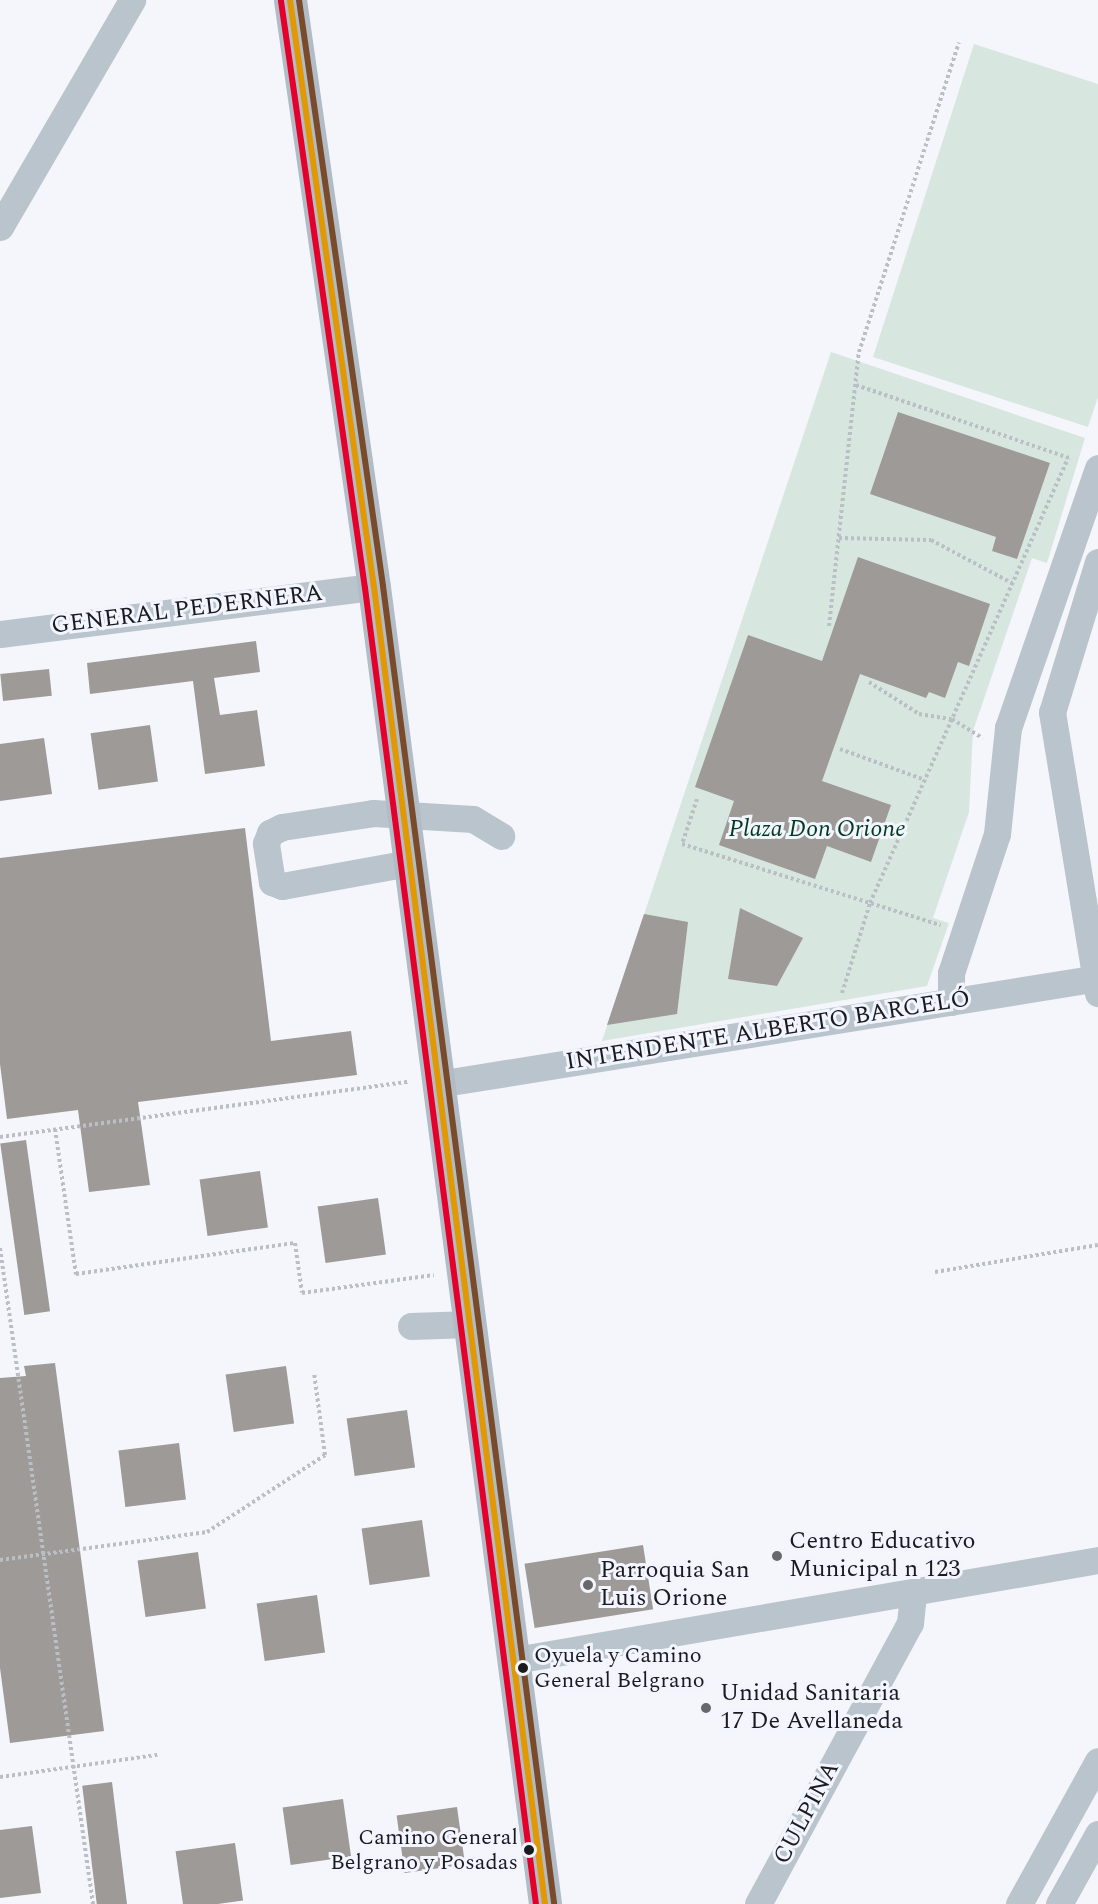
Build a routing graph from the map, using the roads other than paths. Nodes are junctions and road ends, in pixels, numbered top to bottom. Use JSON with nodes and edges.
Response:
{"nodes":[{"id":1,"x":132,"y":0,"type":"edge"},
{"id":2,"x":290,"y":0,"type":"edge"},
{"id":3,"x":4,"y":212,"type":"edge"},
{"id":4,"x":1097,"y":467,"type":"edge"},
{"id":5,"x":1098,"y":562,"type":"edge"},
{"id":6,"x":374,"y":587,"type":"junction"},
{"id":7,"x":0,"y":634,"type":"edge"},
{"id":8,"x":403,"y":818,"type":"junction"},
{"id":9,"x":501,"y":836,"type":"dead end"},
{"id":10,"x":409,"y":863,"type":"junction"},
{"id":11,"x":1097,"y":983,"type":"edge"},
{"id":12,"x":951,"y":1002,"type":"junction"},
{"id":13,"x":423,"y":1083,"type":"junction"},
{"id":14,"x":470,"y":1324,"type":"junction"},
{"id":15,"x":411,"y":1326,"type":"dead end"},
{"id":16,"x":1098,"y":1560,"type":"edge"},
{"id":17,"x":913,"y":1592,"type":"junction"},
{"id":18,"x":515,"y":1660,"type":"junction"},
{"id":19,"x":1098,"y":1761,"type":"edge"},
{"id":20,"x":1098,"y":1834,"type":"edge"},
{"id":21,"x":545,"y":1904,"type":"edge"},
{"id":22,"x":758,"y":1904,"type":"edge"},
{"id":23,"x":1019,"y":1904,"type":"edge"},
{"id":24,"x":1059,"y":1904,"type":"edge"}],
"edges":[{"from":1,"to":3,"type":"street"},
{"from":2,"to":6,"type":"main road"},
{"from":4,"to":12,"type":"street"},
{"from":5,"to":11,"type":"street"},
{"from":6,"to":7,"type":"street","name":"GENERAL PEDERNERA"},
{"from":6,"to":8,"type":"main road"},
{"from":8,"to":9,"type":"street"},
{"from":8,"to":10,"type":"main road"},
{"from":8,"to":10,"type":"street"},
{"from":10,"to":13,"type":"main road"},
{"from":11,"to":12,"type":"street","name":"INTENDENTE ALBERTO BARCELÓ"},
{"from":12,"to":13,"type":"street","name":"INTENDENTE ALBERTO BARCELÓ"},
{"from":13,"to":14,"type":"main road"},
{"from":14,"to":15,"type":"street"},
{"from":14,"to":18,"type":"main road"},
{"from":16,"to":17,"type":"street"},
{"from":17,"to":18,"type":"street"},
{"from":17,"to":22,"type":"street","name":"CULPINA"},
{"from":18,"to":21,"type":"main road"},
{"from":19,"to":23,"type":"street"},
{"from":20,"to":24,"type":"street"}]}
